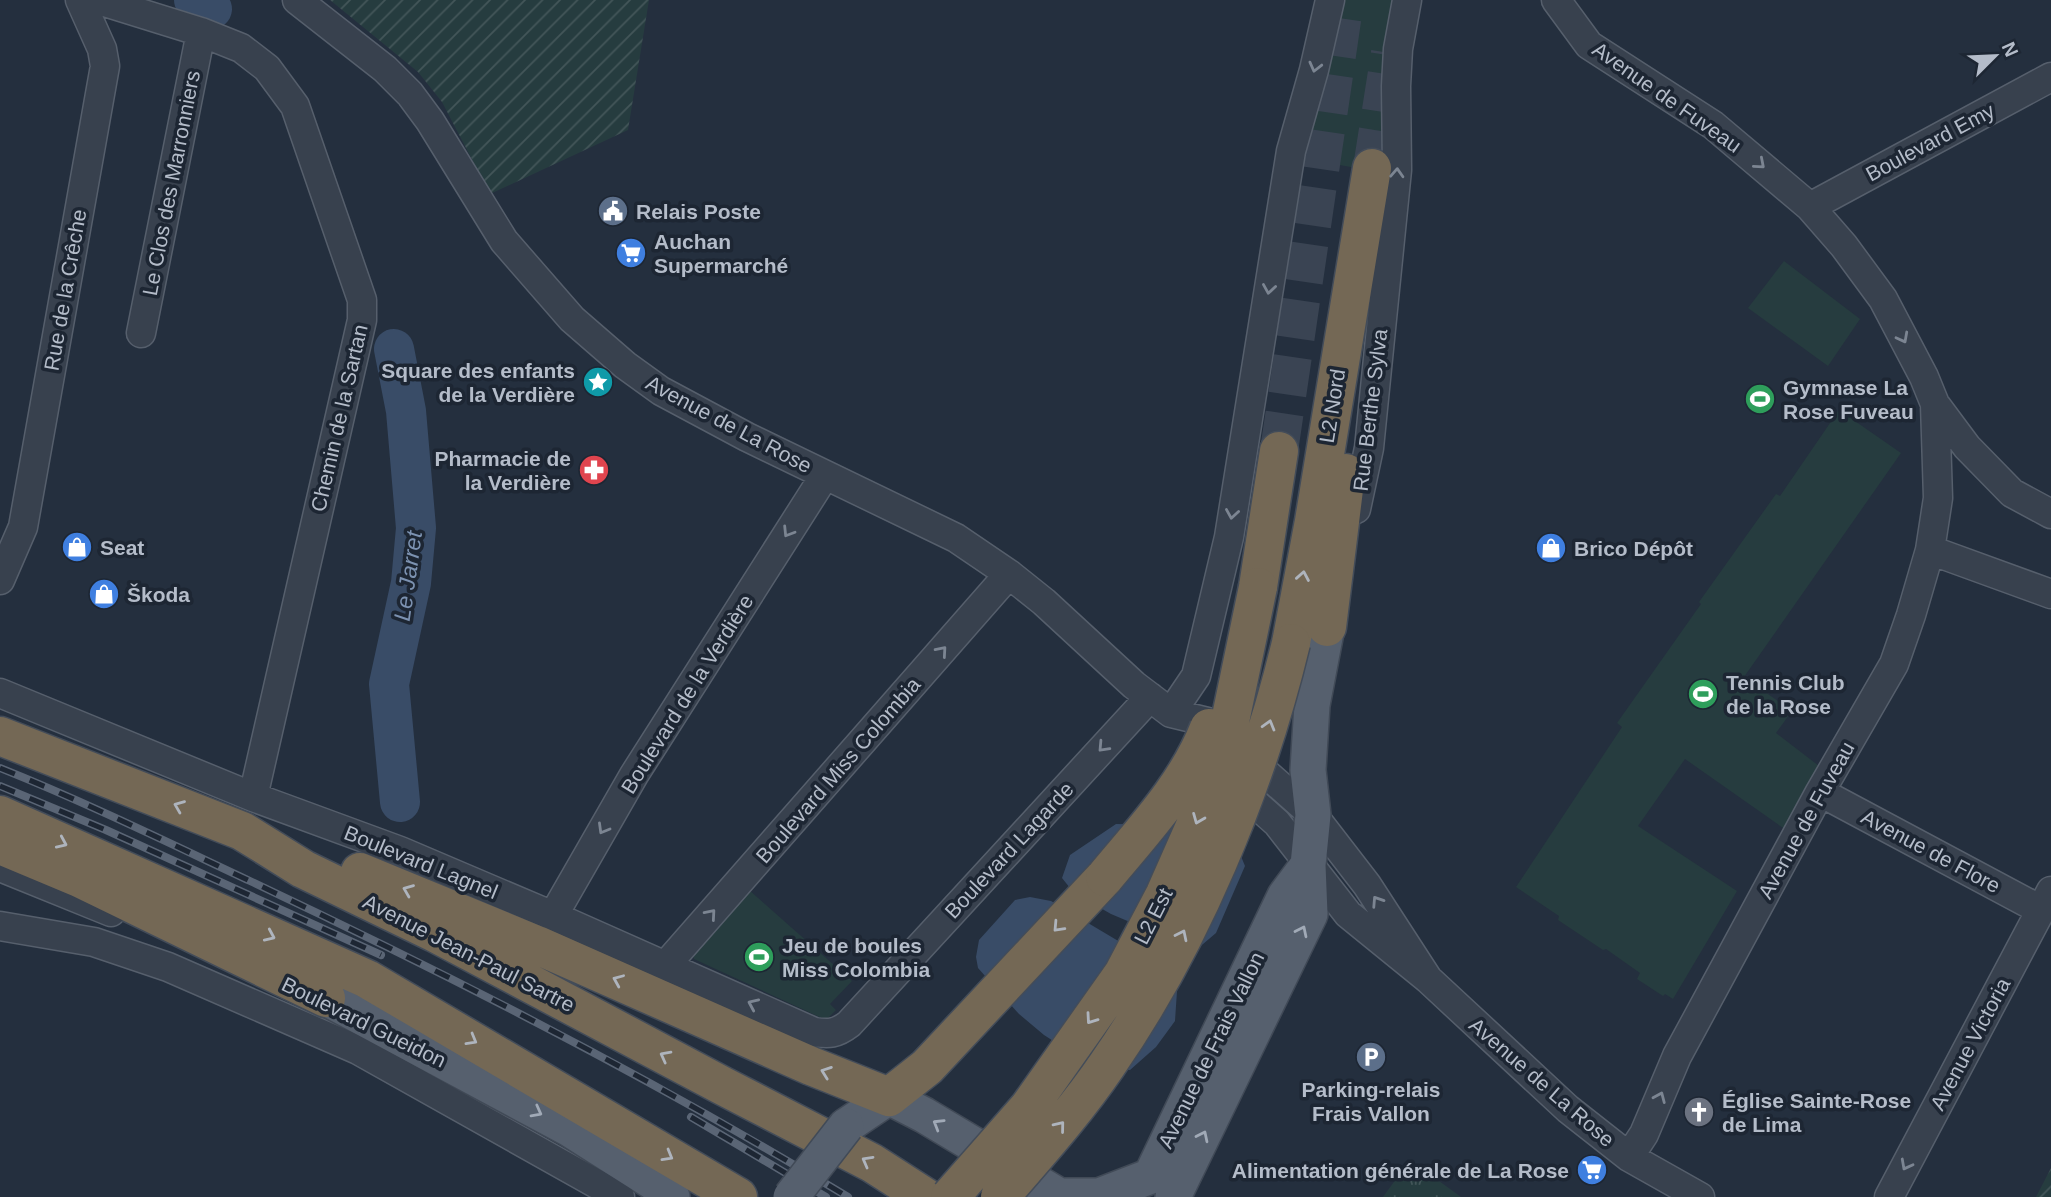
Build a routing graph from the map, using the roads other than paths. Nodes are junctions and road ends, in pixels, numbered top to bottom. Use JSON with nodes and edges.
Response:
{"nodes":[{"id":1,"x":80,"y":0,"type":"edge"},
{"id":2,"x":98,"y":0,"type":"edge"},
{"id":3,"x":298,"y":0,"type":"edge"},
{"id":4,"x":1330,"y":0,"type":"edge"},
{"id":5,"x":1407,"y":0,"type":"edge"},
{"id":6,"x":1556,"y":0,"type":"edge"},
{"id":7,"x":201,"y":32,"type":"junction"},
{"id":8,"x":2051,"y":77,"type":"edge"},
{"id":9,"x":1810,"y":207,"type":"junction"},
{"id":10,"x":141,"y":333,"type":"dead end"},
{"id":11,"x":1935,"y":404,"type":"junction"},
{"id":12,"x":1279,"y":451,"type":"tunnel mouth"},
{"id":13,"x":825,"y":475,"type":"junction"},
{"id":14,"x":2051,"y":514,"type":"edge"},
{"id":15,"x":1930,"y":550,"type":"junction"},
{"id":16,"x":1009,"y":574,"type":"junction"},
{"id":17,"x":0,"y":580,"type":"edge"},
{"id":18,"x":1258,"y":587,"type":"junction"},
{"id":19,"x":2051,"y":594,"type":"edge"},
{"id":20,"x":1327,"y":627,"type":"junction"},
{"id":21,"x":1291,"y":643,"type":"joint"},
{"id":22,"x":0,"y":693,"type":"edge"},
{"id":23,"x":1161,"y":705,"type":"junction"},
{"id":24,"x":0,"y":735,"type":"edge"},
{"id":25,"x":1820,"y":792,"type":"junction"},
{"id":26,"x":248,"y":814,"type":"junction"},
{"id":27,"x":0,"y":815,"type":"edge"},
{"id":28,"x":1313,"y":815,"type":"junction"},
{"id":29,"x":0,"y":845,"type":"edge"},
{"id":30,"x":1308,"y":865,"type":"junction"},
{"id":31,"x":0,"y":867,"type":"edge"},
{"id":32,"x":2046,"y":901,"type":"edge"},
{"id":33,"x":553,"y":916,"type":"junction"},
{"id":34,"x":0,"y":926,"type":"edge"},
{"id":35,"x":666,"y":965,"type":"junction"},
{"id":36,"x":1428,"y":979,"type":"junction"},
{"id":37,"x":326,"y":998,"type":"junction"},
{"id":38,"x":839,"y":1032,"type":"joint"},
{"id":39,"x":889,"y":1097,"type":"junction"},
{"id":40,"x":1629,"y":1157,"type":"junction"},
{"id":41,"x":1655,"y":1186,"type":"edge"},
{"id":42,"x":619,"y":1197,"type":"edge"},
{"id":43,"x":672,"y":1197,"type":"edge"},
{"id":44,"x":738,"y":1197,"type":"edge"},
{"id":45,"x":791,"y":1197,"type":"edge"},
{"id":46,"x":925,"y":1197,"type":"edge"},
{"id":47,"x":950,"y":1197,"type":"edge"},
{"id":48,"x":1000,"y":1197,"type":"edge"},
{"id":49,"x":1060,"y":1197,"type":"edge"},
{"id":50,"x":1173,"y":1197,"type":"edge"},
{"id":51,"x":1700,"y":1197,"type":"edge"},
{"id":52,"x":1889,"y":1197,"type":"edge"}],
"edges":[{"from":1,"to":17,"type":"street","name":"Rue de la Crêche"},
{"from":2,"to":7,"type":"street","name":"Chemin de la Sartan"},
{"from":3,"to":13,"type":"street","name":"Avenue de La Rose"},
{"from":4,"to":23,"type":"street","one_way":true},
{"from":20,"to":5,"type":"street","name":"Rue Berthe Sylva","one_way":true},
{"from":6,"to":9,"type":"street","name":"Avenue de Fuveau","one_way":true},
{"from":7,"to":10,"type":"street","name":"Le Clos des Marronniers"},
{"from":7,"to":26,"type":"street","name":"Chemin de la Sartan"},
{"from":8,"to":9,"type":"street","name":"Boulevard Emy"},
{"from":9,"to":11,"type":"street","name":"Avenue de Fuveau","one_way":true},
{"from":11,"to":14,"type":"street"},
{"from":11,"to":15,"type":"street","name":"Avenue de Fuveau"},
{"from":12,"to":18,"type":"highway"},
{"from":13,"to":16,"type":"street","name":"Avenue de La Rose"},
{"from":13,"to":33,"type":"street","name":"Boulevard de la Verdière","one_way":true},
{"from":15,"to":19,"type":"street"},
{"from":15,"to":25,"type":"street","name":"Avenue de Fuveau"},
{"from":16,"to":23,"type":"street","name":"Avenue de La Rose"},
{"from":35,"to":16,"type":"street","name":"Boulevard Miss Colombia","one_way":true},
{"from":18,"to":39,"type":"highway","one_way":true,"bridge":true},
{"from":18,"to":47,"type":"highway","name":"L2 Est","one_way":true,"bridge":true},
{"from":21,"to":20,"type":"highway","name":"L2 Nord","one_way":true},
{"from":20,"to":28,"type":"main road","name":"Rue Berthe Sylva"},
{"from":48,"to":21,"type":"highway","name":"L2 Est","one_way":true,"bridge":true},
{"from":22,"to":26,"type":"street","name":"Boulevard Lagnel"},
{"from":23,"to":28,"type":"street","name":"Avenue de La Rose"},
{"from":23,"to":30,"type":"street","name":"Avenue de La Rose"},
{"from":23,"to":38,"type":"street","name":"Boulevard Lagarde","one_way":true},
{"from":26,"to":24,"type":"highway","name":"Avenue Jean-Paul Sartre","one_way":true},
{"from":25,"to":32,"type":"street","name":"Avenue de Flore"},
{"from":40,"to":25,"type":"street","name":"Avenue de Fuveau","one_way":true},
{"from":26,"to":33,"type":"street","name":"Boulevard Lagnel"},
{"from":39,"to":26,"type":"highway","one_way":true},
{"from":46,"to":26,"type":"highway","name":"Avenue Jean-Paul Sartre","one_way":true},
{"from":27,"to":44,"type":"highway","one_way":true},
{"from":28,"to":30,"type":"main road","name":"Rue Berthe Sylva"},
{"from":36,"to":28,"type":"street","name":"Avenue de La Rose","one_way":true},
{"from":29,"to":37,"type":"highway"},
{"from":30,"to":36,"type":"street","name":"Avenue de La Rose"},
{"from":30,"to":49,"type":"main road","name":"Avenue de Frais Vallon"},
{"from":50,"to":30,"type":"main road","name":"Avenue de Frais Vallon","one_way":true},
{"from":31,"to":37,"type":"street","name":"Boulevard Gueidon"},
{"from":32,"to":52,"type":"street","name":"Avenue Victoria","one_way":true},
{"from":33,"to":35,"type":"street","name":"Boulevard Lagnel"},
{"from":34,"to":42,"type":"street","name":"Boulevard Gueidon"},
{"from":38,"to":35,"type":"street","name":"Boulevard Lagnel","one_way":true},
{"from":36,"to":40,"type":"street","name":"Avenue de La Rose"},
{"from":37,"to":43,"type":"main road","name":"Boulevard Gueidon","one_way":true},
{"from":39,"to":45,"type":"main road","bridge":true},
{"from":49,"to":39,"type":"main road","name":"Avenue de Frais Vallon","one_way":true},
{"from":40,"to":41,"type":"street","name":"Avenue de La Rose"},
{"from":41,"to":51,"type":"street","name":"Avenue de La Rose"}]}
